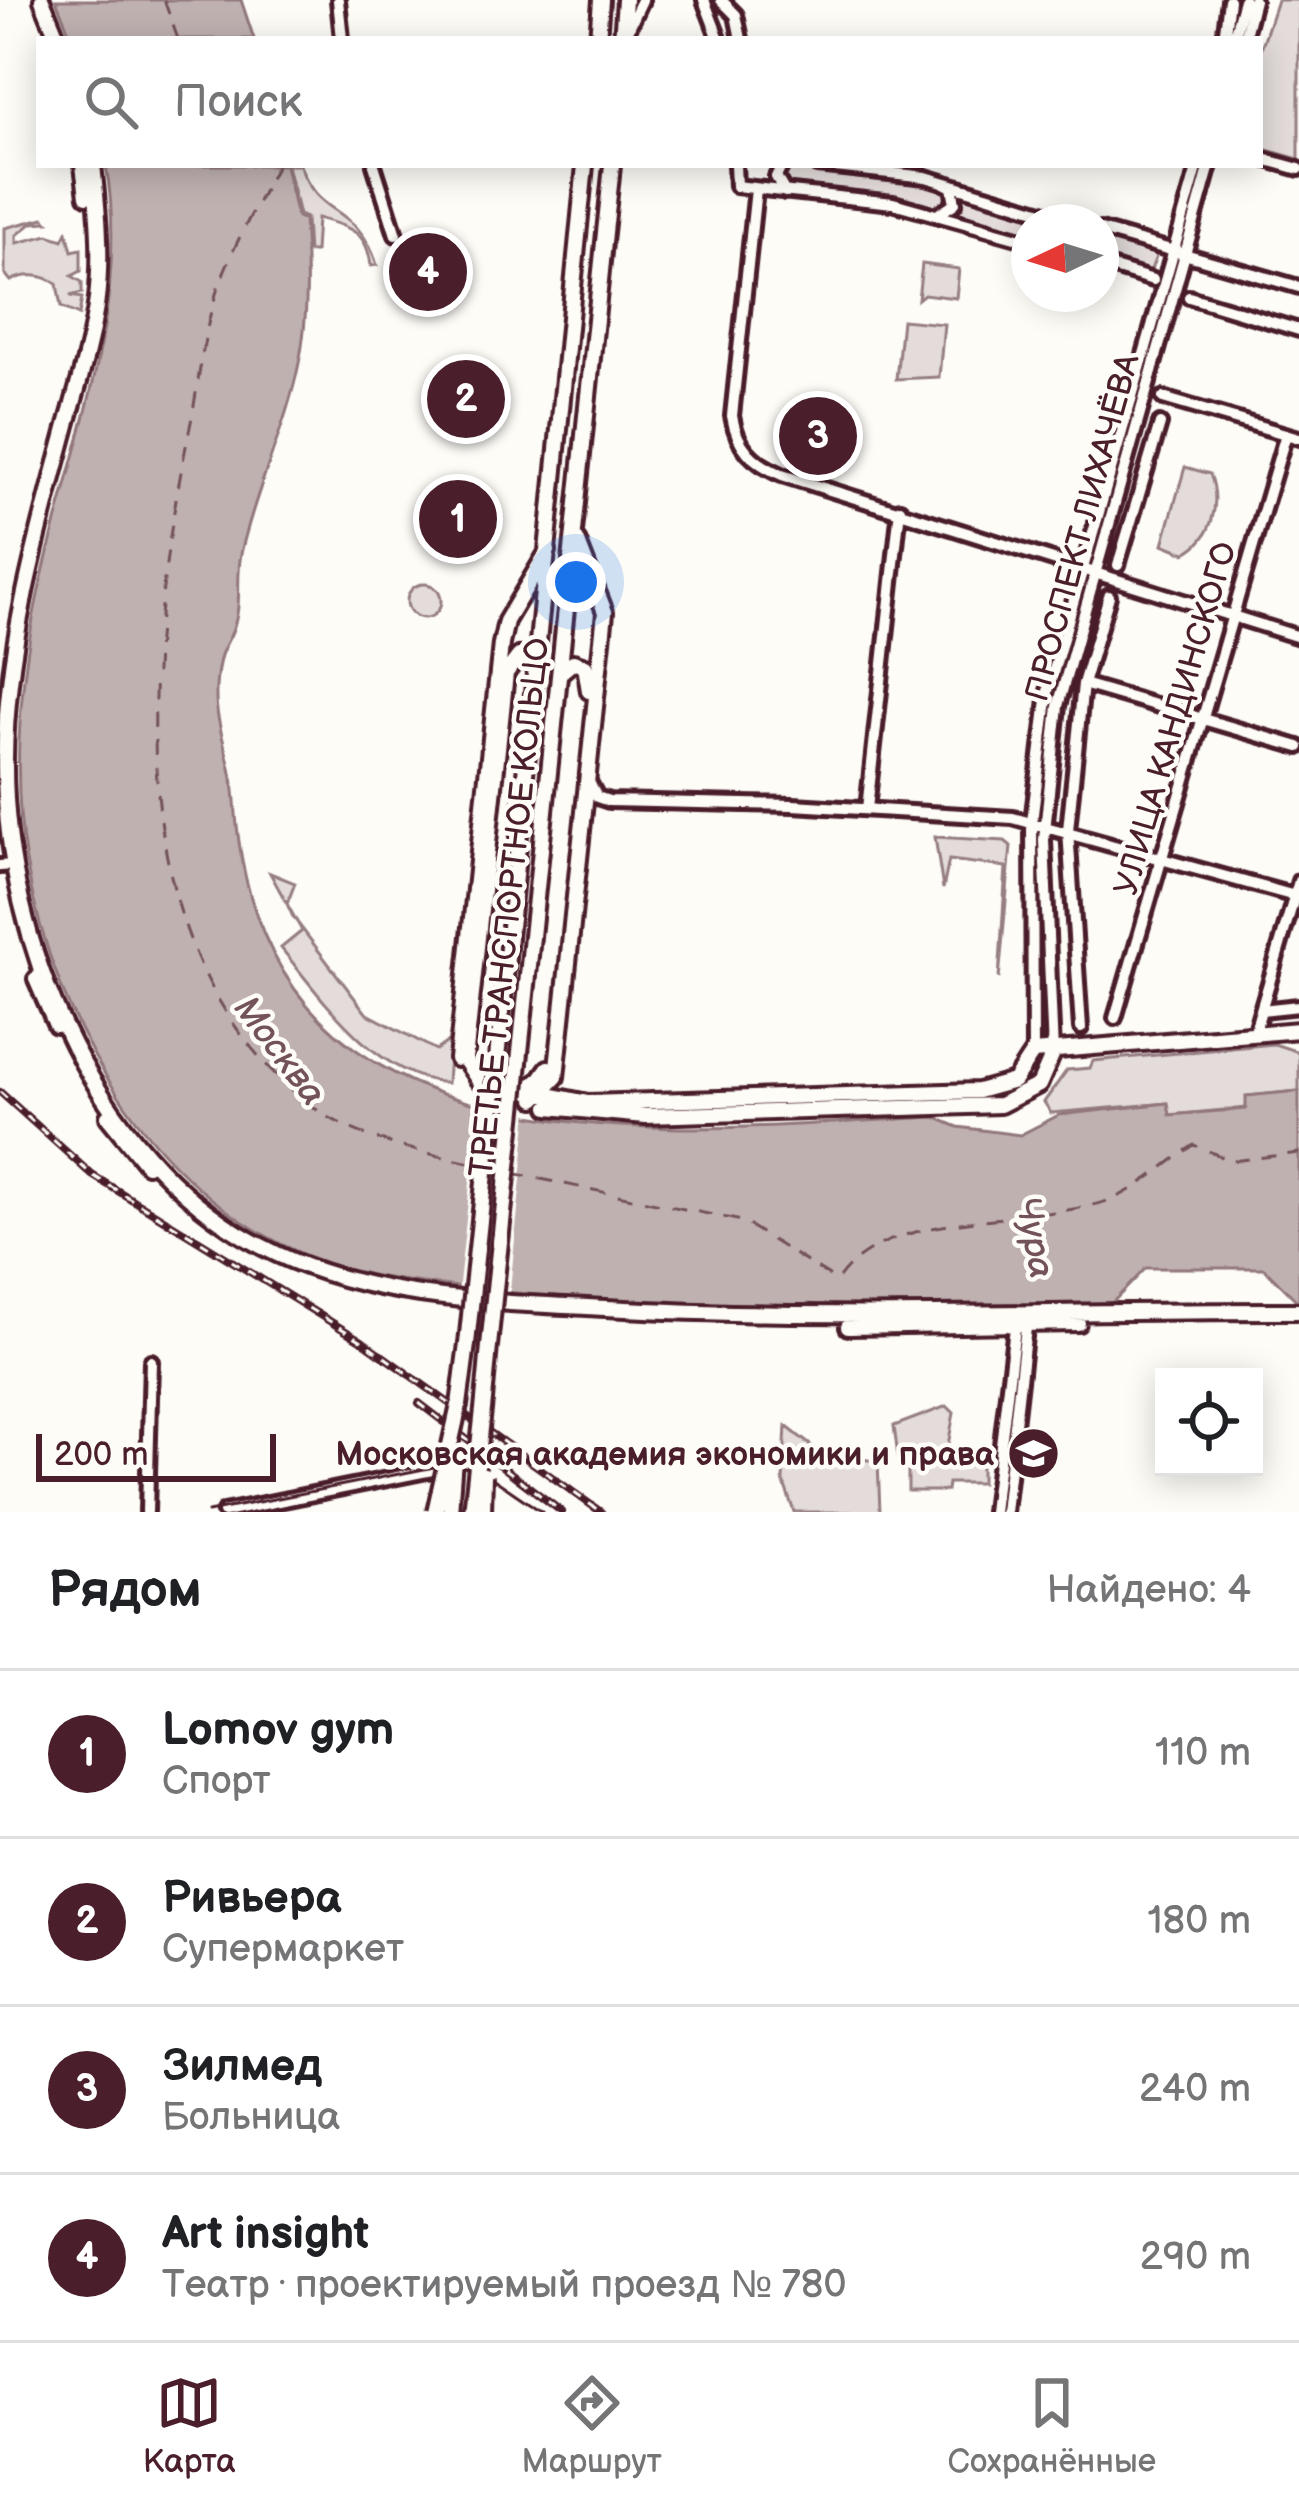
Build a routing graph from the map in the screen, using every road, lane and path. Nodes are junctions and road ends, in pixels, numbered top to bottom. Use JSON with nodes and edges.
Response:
{"nodes":[{"id":1,"x":33,"y":0,"type":"edge"},
{"id":2,"x":42,"y":0,"type":"edge"},
{"id":3,"x":338,"y":0,"type":"edge"},
{"id":4,"x":601,"y":0,"type":"edge"},
{"id":5,"x":625,"y":0,"type":"edge"},
{"id":6,"x":642,"y":0,"type":"edge"},
{"id":7,"x":704,"y":0,"type":"edge"},
{"id":8,"x":721,"y":0,"type":"edge"},
{"id":9,"x":1229,"y":0,"type":"edge"},
{"id":10,"x":1244,"y":0,"type":"edge"},
{"id":11,"x":1254,"y":0,"type":"edge"},
{"id":12,"x":718,"y":34,"type":"edge"},
{"id":13,"x":740,"y":35,"type":"edge"},
{"id":14,"x":48,"y":36,"type":"edge"},
{"id":15,"x":57,"y":36,"type":"edge"},
{"id":16,"x":342,"y":36,"type":"edge"},
{"id":17,"x":598,"y":36,"type":"edge"},
{"id":18,"x":622,"y":36,"type":"edge"},
{"id":19,"x":624,"y":36,"type":"edge"},
{"id":20,"x":1224,"y":36,"type":"edge"},
{"id":21,"x":1234,"y":36,"type":"edge"},
{"id":22,"x":1245,"y":36,"type":"edge"},
{"id":23,"x":1263,"y":159,"type":"edge"},
{"id":24,"x":83,"y":168,"type":"edge"},
{"id":25,"x":93,"y":168,"type":"edge"},
{"id":26,"x":375,"y":168,"type":"edge"},
{"id":27,"x":585,"y":168,"type":"edge"},
{"id":28,"x":612,"y":168,"type":"edge"},
{"id":29,"x":735,"y":168,"type":"edge"},
{"id":30,"x":780,"y":168,"type":"edge"},
{"id":31,"x":840,"y":168,"type":"edge"},
{"id":32,"x":1197,"y":168,"type":"edge"},
{"id":33,"x":1209,"y":168,"type":"edge"},
{"id":34,"x":1299,"y":170,"type":"edge"},
{"id":35,"x":942,"y":181,"type":"junction"},
{"id":36,"x":756,"y":189,"type":"junction"},
{"id":37,"x":784,"y":192,"type":"junction"},
{"id":38,"x":1017,"y":204,"type":"edge"},
{"id":39,"x":940,"y":213,"type":"junction"},
{"id":40,"x":396,"y":235,"type":"dead end"},
{"id":41,"x":1011,"y":235,"type":"edge"},
{"id":42,"x":1119,"y":235,"type":"edge"},
{"id":43,"x":1180,"y":252,"type":"junction"},
{"id":44,"x":1119,"y":270,"type":"edge"},
{"id":45,"x":1153,"y":280,"type":"dead end"},
{"id":46,"x":1299,"y":287,"type":"edge"},
{"id":47,"x":1189,"y":297,"type":"dead end"},
{"id":48,"x":1299,"y":330,"type":"edge"},
{"id":49,"x":1163,"y":398,"type":"dead end"},
{"id":50,"x":1160,"y":424,"type":"dead end"},
{"id":51,"x":1292,"y":436,"type":"edge"},
{"id":52,"x":900,"y":509,"type":"junction"},
{"id":53,"x":575,"y":535,"type":"junction"},
{"id":54,"x":548,"y":551,"type":"junction"},
{"id":55,"x":1118,"y":565,"type":"dead end"},
{"id":56,"x":1086,"y":573,"type":"junction"},
{"id":57,"x":1109,"y":596,"type":"dead end"},
{"id":58,"x":1232,"y":616,"type":"junction"},
{"id":59,"x":1299,"y":637,"type":"edge"},
{"id":60,"x":538,"y":674,"type":"junction"},
{"id":61,"x":559,"y":677,"type":"junction"},
{"id":62,"x":1083,"y":684,"type":"junction"},
{"id":63,"x":0,"y":699,"type":"edge"},
{"id":64,"x":1202,"y":719,"type":"junction"},
{"id":65,"x":1299,"y":747,"type":"edge"},
{"id":66,"x":588,"y":780,"type":"junction"},
{"id":67,"x":868,"y":809,"type":"junction"},
{"id":68,"x":1038,"y":823,"type":"junction"},
{"id":69,"x":1068,"y":830,"type":"junction"},
{"id":70,"x":0,"y":831,"type":"edge"},
{"id":71,"x":1162,"y":857,"type":"junction"},
{"id":72,"x":6,"y":866,"type":"edge"},
{"id":73,"x":1299,"y":880,"type":"edge"},
{"id":74,"x":1294,"y":896,"type":"junction"},
{"id":75,"x":1299,"y":1006,"type":"edge"},
{"id":76,"x":1261,"y":1010,"type":"junction"},
{"id":77,"x":1115,"y":1018,"type":"dead end"},
{"id":78,"x":1081,"y":1028,"type":"dead end"},
{"id":79,"x":1299,"y":1030,"type":"edge"},
{"id":80,"x":1254,"y":1034,"type":"junction"},
{"id":81,"x":1033,"y":1052,"type":"junction"},
{"id":82,"x":1053,"y":1052,"type":"junction"},
{"id":83,"x":550,"y":1093,"type":"junction"},
{"id":84,"x":1299,"y":1315,"type":"edge"},
{"id":85,"x":1021,"y":1321,"type":"junction"},
{"id":86,"x":151,"y":1361,"type":"dead end"},
{"id":87,"x":484,"y":1400,"type":"junction"},
{"id":88,"x":459,"y":1406,"type":"junction"},
{"id":89,"x":447,"y":1467,"type":"dead end"},
{"id":90,"x":295,"y":1505,"type":"edge"},
{"id":91,"x":147,"y":1512,"type":"edge"},
{"id":92,"x":224,"y":1512,"type":"edge"},
{"id":93,"x":435,"y":1512,"type":"edge"},
{"id":94,"x":450,"y":1512,"type":"edge"},
{"id":95,"x":472,"y":1512,"type":"edge"},
{"id":96,"x":483,"y":1512,"type":"edge"},
{"id":97,"x":993,"y":1512,"type":"edge"},
{"id":98,"x":1005,"y":1512,"type":"edge"}],
"edges":[{"from":1,"to":14,"type":"main road"},
{"from":2,"to":15,"type":"main road"},
{"from":3,"to":16,"type":"street"},
{"from":4,"to":17,"type":"main road"},
{"from":5,"to":18,"type":"main road"},
{"from":6,"to":19,"type":"street"},
{"from":7,"to":12,"type":"street"},
{"from":8,"to":13,"type":"street"},
{"from":9,"to":20,"type":"street"},
{"from":10,"to":21,"type":"street"},
{"from":11,"to":22,"type":"street"},
{"from":12,"to":13,"type":"street"},
{"from":23,"to":34,"type":"street"},
{"from":24,"to":63,"type":"main road"},
{"from":25,"to":72,"type":"main road"},
{"from":26,"to":40,"type":"street"},
{"from":27,"to":54,"type":"main road","name":"ТРЕТЬЕ ТРАНСПОРТНОЕ КОЛЬЦО"},
{"from":28,"to":53,"type":"main road","name":"ТРЕТЬЕ ТРАНСПОРТНОЕ КОЛЬЦО"},
{"from":29,"to":36,"type":"street"},
{"from":30,"to":37,"type":"street"},
{"from":31,"to":35,"type":"street"},
{"from":32,"to":43,"type":"street","name":"ПРОСПЕКТ ЛИХАЧЁВА"},
{"from":33,"to":43,"type":"street","name":"ПРОСПЕКТ ЛИХАЧЁВА"},
{"from":35,"to":38,"type":"street"},
{"from":35,"to":39,"type":"street"},
{"from":36,"to":37,"type":"street"},
{"from":36,"to":52,"type":"street"},
{"from":37,"to":39,"type":"street"},
{"from":39,"to":41,"type":"street"},
{"from":42,"to":43,"type":"street"},
{"from":43,"to":46,"type":"street"},
{"from":43,"to":56,"type":"street","name":"ПРОСПЕКТ ЛИХАЧЁВА"},
{"from":44,"to":45,"type":"street"},
{"from":47,"to":48,"type":"street"},
{"from":49,"to":51,"type":"street"},
{"from":50,"to":55,"type":"street"},
{"from":51,"to":58,"type":"street","name":"УЛИЦА КАНДИНСКОГО"},
{"from":52,"to":56,"type":"street"},
{"from":52,"to":67,"type":"street"},
{"from":53,"to":61,"type":"main road","name":"ТРЕТЬЕ ТРАНСПОРТНОЕ КОЛЬЦО"},
{"from":53,"to":66,"type":"main road"},
{"from":54,"to":60,"type":"main road","name":"ТРЕТЬЕ ТРАНСПОРТНОЕ КОЛЬЦО"},
{"from":54,"to":83,"type":"main road"},
{"from":56,"to":58,"type":"street"},
{"from":56,"to":68,"type":"street","name":"ПРОСПЕКТ ЛИХАЧЁВА"},
{"from":57,"to":62,"type":"street"},
{"from":58,"to":59,"type":"street"},
{"from":58,"to":64,"type":"street","name":"УЛИЦА КАНДИНСКОГО"},
{"from":60,"to":83,"type":"main road"},
{"from":60,"to":88,"type":"main road","name":"ТРЕТЬЕ ТРАНСПОРТНОЕ КОЛЬЦО","bridge":true},
{"from":61,"to":83,"type":"main road"},
{"from":61,"to":87,"type":"main road","name":"ТРЕТЬЕ ТРАНСПОРТНОЕ КОЛЬЦО","bridge":true},
{"from":62,"to":64,"type":"street"},
{"from":62,"to":69,"type":"street"},
{"from":64,"to":65,"type":"street"},
{"from":64,"to":71,"type":"street","name":"УЛИЦА КАНДИНСКОГО"},
{"from":66,"to":67,"type":"street"},
{"from":66,"to":83,"type":"main road"},
{"from":67,"to":68,"type":"street"},
{"from":68,"to":69,"type":"street"},
{"from":68,"to":81,"type":"street","name":"ПРОСПЕКТ ЛИХАЧЁВА"},
{"from":68,"to":82,"type":"street","name":"ПРОСПЕКТ ЛИХАЧЁВА"},
{"from":69,"to":71,"type":"street"},
{"from":69,"to":78,"type":"street"},
{"from":70,"to":72,"type":"main road"},
{"from":71,"to":74,"type":"street"},
{"from":71,"to":77,"type":"street","name":"УЛИЦА КАНДИНСКОГО"},
{"from":72,"to":85,"type":"main road"},
{"from":73,"to":74,"type":"street"},
{"from":74,"to":76,"type":"street"},
{"from":75,"to":76,"type":"street"},
{"from":76,"to":80,"type":"street"},
{"from":79,"to":80,"type":"main road"},
{"from":80,"to":82,"type":"main road"},
{"from":81,"to":82,"type":"main road"},
{"from":81,"to":83,"type":"main road"},
{"from":82,"to":83,"type":"main road"},
{"from":84,"to":85,"type":"main road"},
{"from":85,"to":97,"type":"street"},
{"from":85,"to":98,"type":"street"},
{"from":86,"to":91,"type":"street"},
{"from":87,"to":95,"type":"main road","name":"ТРЕТЬЕ ТРАНСПОРТНОЕ КОЛЬЦО","bridge":true},
{"from":87,"to":96,"type":"main road","bridge":true},
{"from":88,"to":93,"type":"main road","bridge":true},
{"from":88,"to":94,"type":"main road","name":"ТРЕТЬЕ ТРАНСПОРТНОЕ КОЛЬЦО","bridge":true},
{"from":89,"to":90,"type":"street"},
{"from":90,"to":92,"type":"street"}]}
